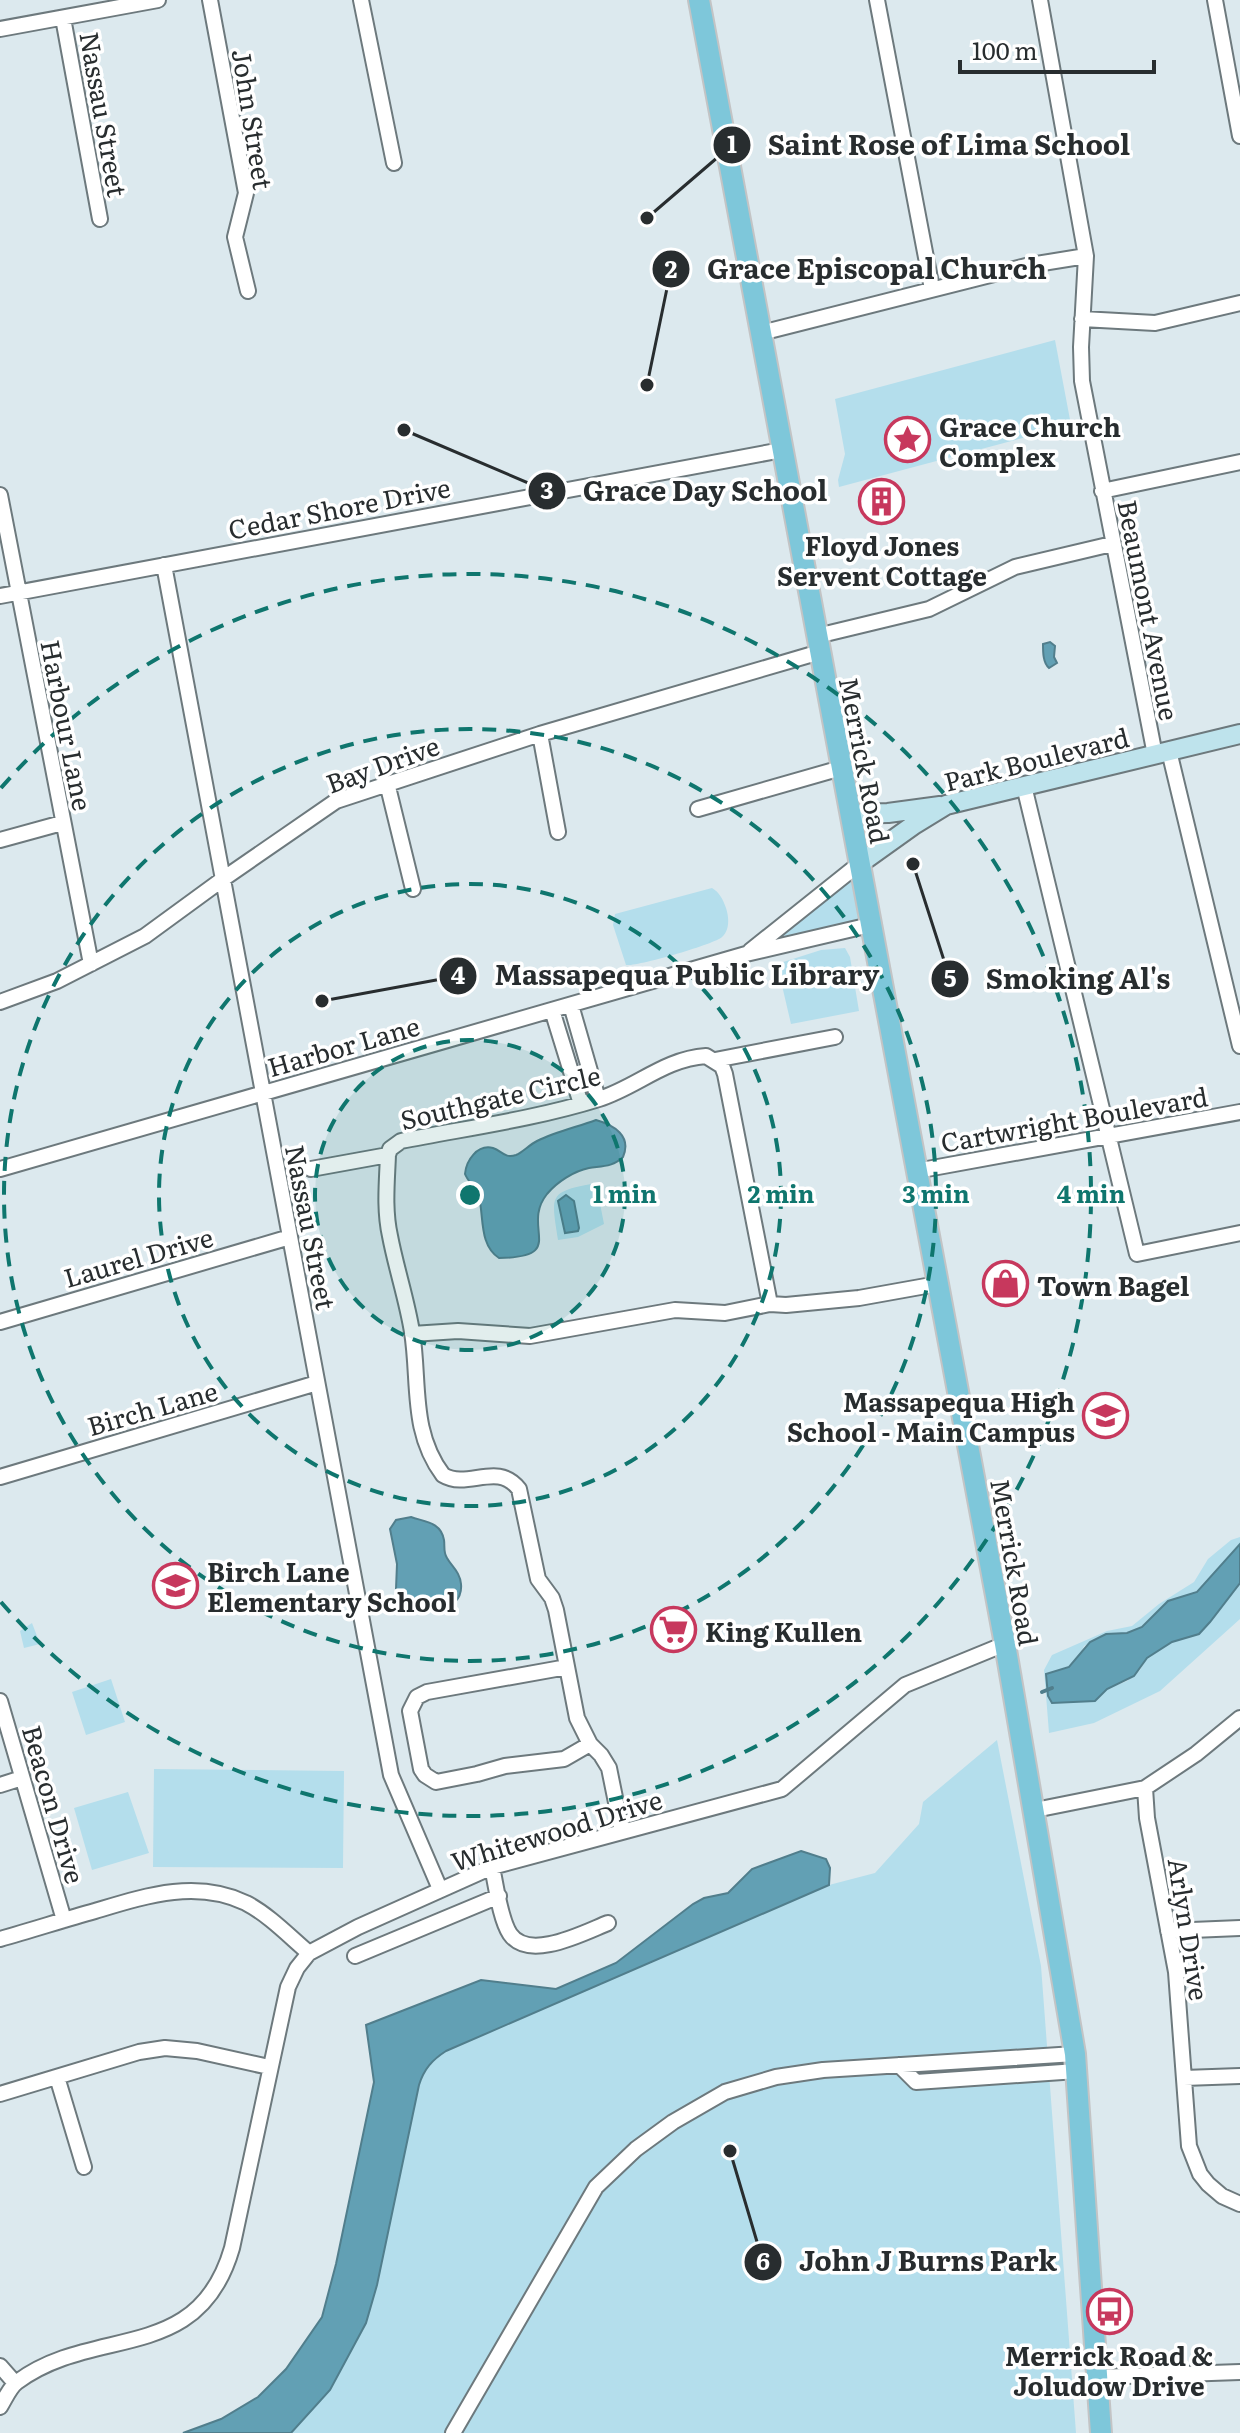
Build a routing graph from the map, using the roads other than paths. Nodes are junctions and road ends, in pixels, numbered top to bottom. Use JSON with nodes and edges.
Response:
{"nodes":[{"id":1,"x":158,"y":0,"type":"edge"},
{"id":2,"x":210,"y":0,"type":"edge"},
{"id":3,"x":361,"y":0,"type":"edge"},
{"id":4,"x":699,"y":0,"type":"edge"},
{"id":5,"x":877,"y":0,"type":"edge"},
{"id":6,"x":1040,"y":0,"type":"edge"},
{"id":7,"x":1215,"y":0,"type":"edge"},
{"id":8,"x":63,"y":18,"type":"junction"},
{"id":9,"x":0,"y":29,"type":"edge"},
{"id":10,"x":1240,"y":136,"type":"edge"},
{"id":11,"x":394,"y":163,"type":"dead end"},
{"id":12,"x":100,"y":219,"type":"dead end"},
{"id":13,"x":1086,"y":256,"type":"junction"},
{"id":14,"x":932,"y":289,"type":"junction"},
{"id":15,"x":248,"y":291,"type":"dead end"},
{"id":16,"x":1240,"y":303,"type":"edge"},
{"id":17,"x":1082,"y":319,"type":"junction"},
{"id":18,"x":761,"y":333,"type":"junction"},
{"id":19,"x":782,"y":450,"type":"junction"},
{"id":20,"x":1240,"y":462,"type":"edge"},
{"id":21,"x":1102,"y":491,"type":"junction"},
{"id":22,"x":0,"y":495,"type":"edge"},
{"id":23,"x":1112,"y":544,"type":"junction"},
{"id":24,"x":164,"y":565,"type":"junction"},
{"id":25,"x":18,"y":592,"type":"junction"},
{"id":26,"x":0,"y":596,"type":"edge"},
{"id":27,"x":818,"y":644,"type":"junction"},
{"id":28,"x":540,"y":734,"type":"junction"},
{"id":29,"x":1240,"y":734,"type":"edge"},
{"id":30,"x":1162,"y":753,"type":"junction"},
{"id":31,"x":841,"y":768,"type":"junction"},
{"id":32,"x":387,"y":783,"type":"junction"},
{"id":33,"x":1024,"y":786,"type":"junction"},
{"id":34,"x":946,"y":805,"type":"junction"},
{"id":35,"x":698,"y":809,"type":"dead end"},
{"id":36,"x":850,"y":814,"type":"junction"},
{"id":37,"x":62,"y":823,"type":"junction"},
{"id":38,"x":558,"y":832,"type":"dead end"},
{"id":39,"x":0,"y":840,"type":"edge"},
{"id":40,"x":859,"y":864,"type":"junction"},
{"id":41,"x":223,"y":879,"type":"junction"},
{"id":42,"x":413,"y":889,"type":"dead end"},
{"id":43,"x":870,"y":925,"type":"junction"},
{"id":44,"x":746,"y":954,"type":"junction"},
{"id":45,"x":91,"y":964,"type":"junction"},
{"id":46,"x":0,"y":1002,"type":"edge"},
{"id":47,"x":571,"y":1005,"type":"junction"},
{"id":48,"x":552,"y":1010,"type":"junction"},
{"id":49,"x":835,"y":1037,"type":"dead end"},
{"id":50,"x":1240,"y":1046,"type":"edge"},
{"id":51,"x":715,"y":1060,"type":"junction"},
{"id":52,"x":263,"y":1093,"type":"junction"},
{"id":53,"x":598,"y":1099,"type":"junction"},
{"id":54,"x":581,"y":1104,"type":"junction"},
{"id":55,"x":1240,"y":1112,"type":"edge"},
{"id":56,"x":1110,"y":1137,"type":"junction"},
{"id":57,"x":388,"y":1155,"type":"junction"},
{"id":58,"x":0,"y":1169,"type":"edge"},
{"id":59,"x":311,"y":1169,"type":"dead end"},
{"id":60,"x":916,"y":1171,"type":"junction"},
{"id":61,"x":1240,"y":1233,"type":"edge"},
{"id":62,"x":290,"y":1237,"type":"junction"},
{"id":63,"x":937,"y":1284,"type":"junction"},
{"id":64,"x":770,"y":1304,"type":"junction"},
{"id":65,"x":0,"y":1322,"type":"edge"},
{"id":66,"x":412,"y":1334,"type":"junction"},
{"id":67,"x":317,"y":1383,"type":"junction"},
{"id":68,"x":0,"y":1477,"type":"edge"},
{"id":69,"x":1005,"y":1644,"type":"junction"},
{"id":70,"x":567,"y":1667,"type":"junction"},
{"id":71,"x":0,"y":1701,"type":"edge"},
{"id":72,"x":1240,"y":1718,"type":"edge"},
{"id":73,"x":590,"y":1744,"type":"junction"},
{"id":74,"x":22,"y":1778,"type":"junction"},
{"id":75,"x":0,"y":1785,"type":"edge"},
{"id":76,"x":1145,"y":1788,"type":"junction"},
{"id":77,"x":1035,"y":1810,"type":"junction"},
{"id":78,"x":622,"y":1832,"type":"junction"},
{"id":79,"x":492,"y":1867,"type":"junction"},
{"id":80,"x":440,"y":1889,"type":"junction"},
{"id":81,"x":499,"y":1896,"type":"junction"},
{"id":82,"x":64,"y":1920,"type":"junction"},
{"id":83,"x":608,"y":1923,"type":"dead end"},
{"id":84,"x":1240,"y":1928,"type":"edge"},
{"id":85,"x":1168,"y":1931,"type":"junction"},
{"id":86,"x":0,"y":1939,"type":"edge"},
{"id":87,"x":309,"y":1953,"type":"junction"},
{"id":88,"x":355,"y":1956,"type":"dead end"},
{"id":89,"x":1076,"y":2062,"type":"junction"},
{"id":90,"x":269,"y":2067,"type":"junction"},
{"id":91,"x":1240,"y":2076,"type":"edge"},
{"id":92,"x":57,"y":2077,"type":"junction"},
{"id":93,"x":1184,"y":2078,"type":"junction"},
{"id":94,"x":0,"y":2094,"type":"edge"},
{"id":95,"x":84,"y":2167,"type":"dead end"},
{"id":96,"x":1240,"y":2204,"type":"edge"},
{"id":97,"x":0,"y":2366,"type":"edge"},
{"id":98,"x":1240,"y":2372,"type":"edge"},
{"id":99,"x":1097,"y":2377,"type":"junction"},
{"id":100,"x":15,"y":2383,"type":"junction"},
{"id":101,"x":0,"y":2407,"type":"edge"},
{"id":102,"x":453,"y":2433,"type":"edge"},
{"id":103,"x":1101,"y":2433,"type":"edge"}],
"edges":[{"from":1,"to":8,"type":"street"},
{"from":2,"to":15,"type":"street","name":"John Street"},
{"from":3,"to":11,"type":"street"},
{"from":4,"to":18,"type":"main road","name":"Merrick Road"},
{"from":5,"to":14,"type":"street"},
{"from":6,"to":13,"type":"street","name":"Beaumont Avenue"},
{"from":7,"to":10,"type":"street"},
{"from":8,"to":9,"type":"street"},
{"from":8,"to":12,"type":"street","name":"Nassau Street"},
{"from":13,"to":14,"type":"street"},
{"from":13,"to":17,"type":"street","name":"Beaumont Avenue"},
{"from":14,"to":18,"type":"street"},
{"from":16,"to":17,"type":"street"},
{"from":17,"to":21,"type":"street","name":"Beaumont Avenue"},
{"from":18,"to":19,"type":"main road","name":"Merrick Road"},
{"from":19,"to":24,"type":"street","name":"Cedar Shore Drive"},
{"from":19,"to":27,"type":"main road","name":"Merrick Road"},
{"from":20,"to":21,"type":"street"},
{"from":21,"to":23,"type":"street","name":"Beaumont Avenue"},
{"from":22,"to":25,"type":"street","name":"Harbour Lane"},
{"from":23,"to":27,"type":"street","name":"Bay Drive"},
{"from":23,"to":30,"type":"street","name":"Beaumont Avenue"},
{"from":24,"to":25,"type":"street","name":"Cedar Shore Drive"},
{"from":24,"to":41,"type":"street","name":"Nassau Street"},
{"from":25,"to":26,"type":"street","name":"Cedar Shore Drive"},
{"from":25,"to":37,"type":"street","name":"Harbour Lane"},
{"from":27,"to":28,"type":"street","name":"Bay Drive"},
{"from":27,"to":31,"type":"main road","name":"Merrick Road"},
{"from":28,"to":32,"type":"street","name":"Bay Drive"},
{"from":28,"to":38,"type":"street"},
{"from":29,"to":30,"type":"main road","name":"Park Boulevard"},
{"from":30,"to":33,"type":"main road","name":"Park Boulevard"},
{"from":30,"to":50,"type":"street","name":"Beaumont Avenue"},
{"from":31,"to":35,"type":"street"},
{"from":31,"to":36,"type":"main road","name":"Merrick Road"},
{"from":32,"to":41,"type":"street","name":"Bay Drive"},
{"from":32,"to":42,"type":"street"},
{"from":33,"to":34,"type":"main road","name":"Park Boulevard"},
{"from":33,"to":56,"type":"street"},
{"from":34,"to":36,"type":"main road"},
{"from":34,"to":40,"type":"main road","name":"Park Boulevard"},
{"from":36,"to":40,"type":"main road","name":"Merrick Road"},
{"from":37,"to":39,"type":"street"},
{"from":37,"to":45,"type":"street","name":"Harbour Lane"},
{"from":40,"to":43,"type":"main road","name":"Merrick Road"},
{"from":40,"to":44,"type":"street","name":"Harbor Lane"},
{"from":41,"to":45,"type":"street","name":"Bay Drive"},
{"from":41,"to":52,"type":"street","name":"Nassau Street"},
{"from":43,"to":44,"type":"street","name":"Harbor Lane"},
{"from":43,"to":60,"type":"main road","name":"Merrick Road"},
{"from":44,"to":47,"type":"street","name":"Harbor Lane"},
{"from":45,"to":46,"type":"street","name":"Bay Drive"},
{"from":47,"to":48,"type":"street","name":"Harbor Lane"},
{"from":47,"to":53,"type":"street"},
{"from":48,"to":52,"type":"street","name":"Harbor Lane"},
{"from":48,"to":54,"type":"street"},
{"from":49,"to":51,"type":"street","name":"Southgate Circle"},
{"from":51,"to":53,"type":"street","name":"Southgate Circle"},
{"from":51,"to":64,"type":"street"},
{"from":52,"to":58,"type":"street","name":"Harbor Lane"},
{"from":52,"to":62,"type":"street","name":"Nassau Street"},
{"from":53,"to":54,"type":"street","name":"Southgate Circle"},
{"from":54,"to":57,"type":"street","name":"Southgate Circle"},
{"from":55,"to":56,"type":"street","name":"Cartwright Boulevard"},
{"from":56,"to":60,"type":"street","name":"Cartwright Boulevard"},
{"from":56,"to":61,"type":"street"},
{"from":57,"to":59,"type":"street","name":"Southgate Circle"},
{"from":57,"to":66,"type":"street","name":"Southgate Circle"},
{"from":60,"to":63,"type":"main road","name":"Merrick Road"},
{"from":62,"to":65,"type":"street","name":"Laurel Drive"},
{"from":62,"to":67,"type":"street","name":"Nassau Street"},
{"from":63,"to":64,"type":"street"},
{"from":63,"to":69,"type":"main road","name":"Merrick Road"},
{"from":64,"to":66,"type":"street"},
{"from":66,"to":70,"type":"street","name":"Southgate Circle"},
{"from":67,"to":68,"type":"street","name":"Birch Lane"},
{"from":67,"to":80,"type":"street","name":"Nassau Street"},
{"from":69,"to":77,"type":"main road","name":"Merrick Road"},
{"from":69,"to":78,"type":"street","name":"Whitewood Drive"},
{"from":70,"to":73,"type":"street","name":"Southgate Circle"},
{"from":70,"to":73,"type":"street"},
{"from":71,"to":74,"type":"street","name":"Beacon Drive"},
{"from":72,"to":76,"type":"street"},
{"from":73,"to":78,"type":"street","name":"Southgate Circle"},
{"from":74,"to":75,"type":"street"},
{"from":74,"to":82,"type":"street","name":"Beacon Drive"},
{"from":76,"to":77,"type":"street"},
{"from":76,"to":85,"type":"street","name":"Arlyn Drive"},
{"from":77,"to":89,"type":"main road","name":"Merrick Road"},
{"from":78,"to":79,"type":"street","name":"Whitewood Drive"},
{"from":79,"to":80,"type":"street","name":"Whitewood Drive"},
{"from":79,"to":81,"type":"street"},
{"from":80,"to":87,"type":"street","name":"Whitewood Drive"},
{"from":81,"to":83,"type":"street"},
{"from":81,"to":88,"type":"street"},
{"from":82,"to":86,"type":"street"},
{"from":82,"to":87,"type":"street"},
{"from":84,"to":85,"type":"street"},
{"from":85,"to":93,"type":"street","name":"Arlyn Drive"},
{"from":87,"to":90,"type":"street"},
{"from":89,"to":99,"type":"main road","name":"Merrick Road"},
{"from":89,"to":102,"type":"street"},
{"from":90,"to":92,"type":"street"},
{"from":90,"to":100,"type":"street"},
{"from":91,"to":93,"type":"street"},
{"from":92,"to":94,"type":"street"},
{"from":92,"to":95,"type":"street"},
{"from":93,"to":96,"type":"street","name":"Arlyn Drive"},
{"from":97,"to":100,"type":"street"},
{"from":98,"to":99,"type":"street"},
{"from":99,"to":103,"type":"main road","name":"Merrick Road"},
{"from":100,"to":101,"type":"street"}]}
